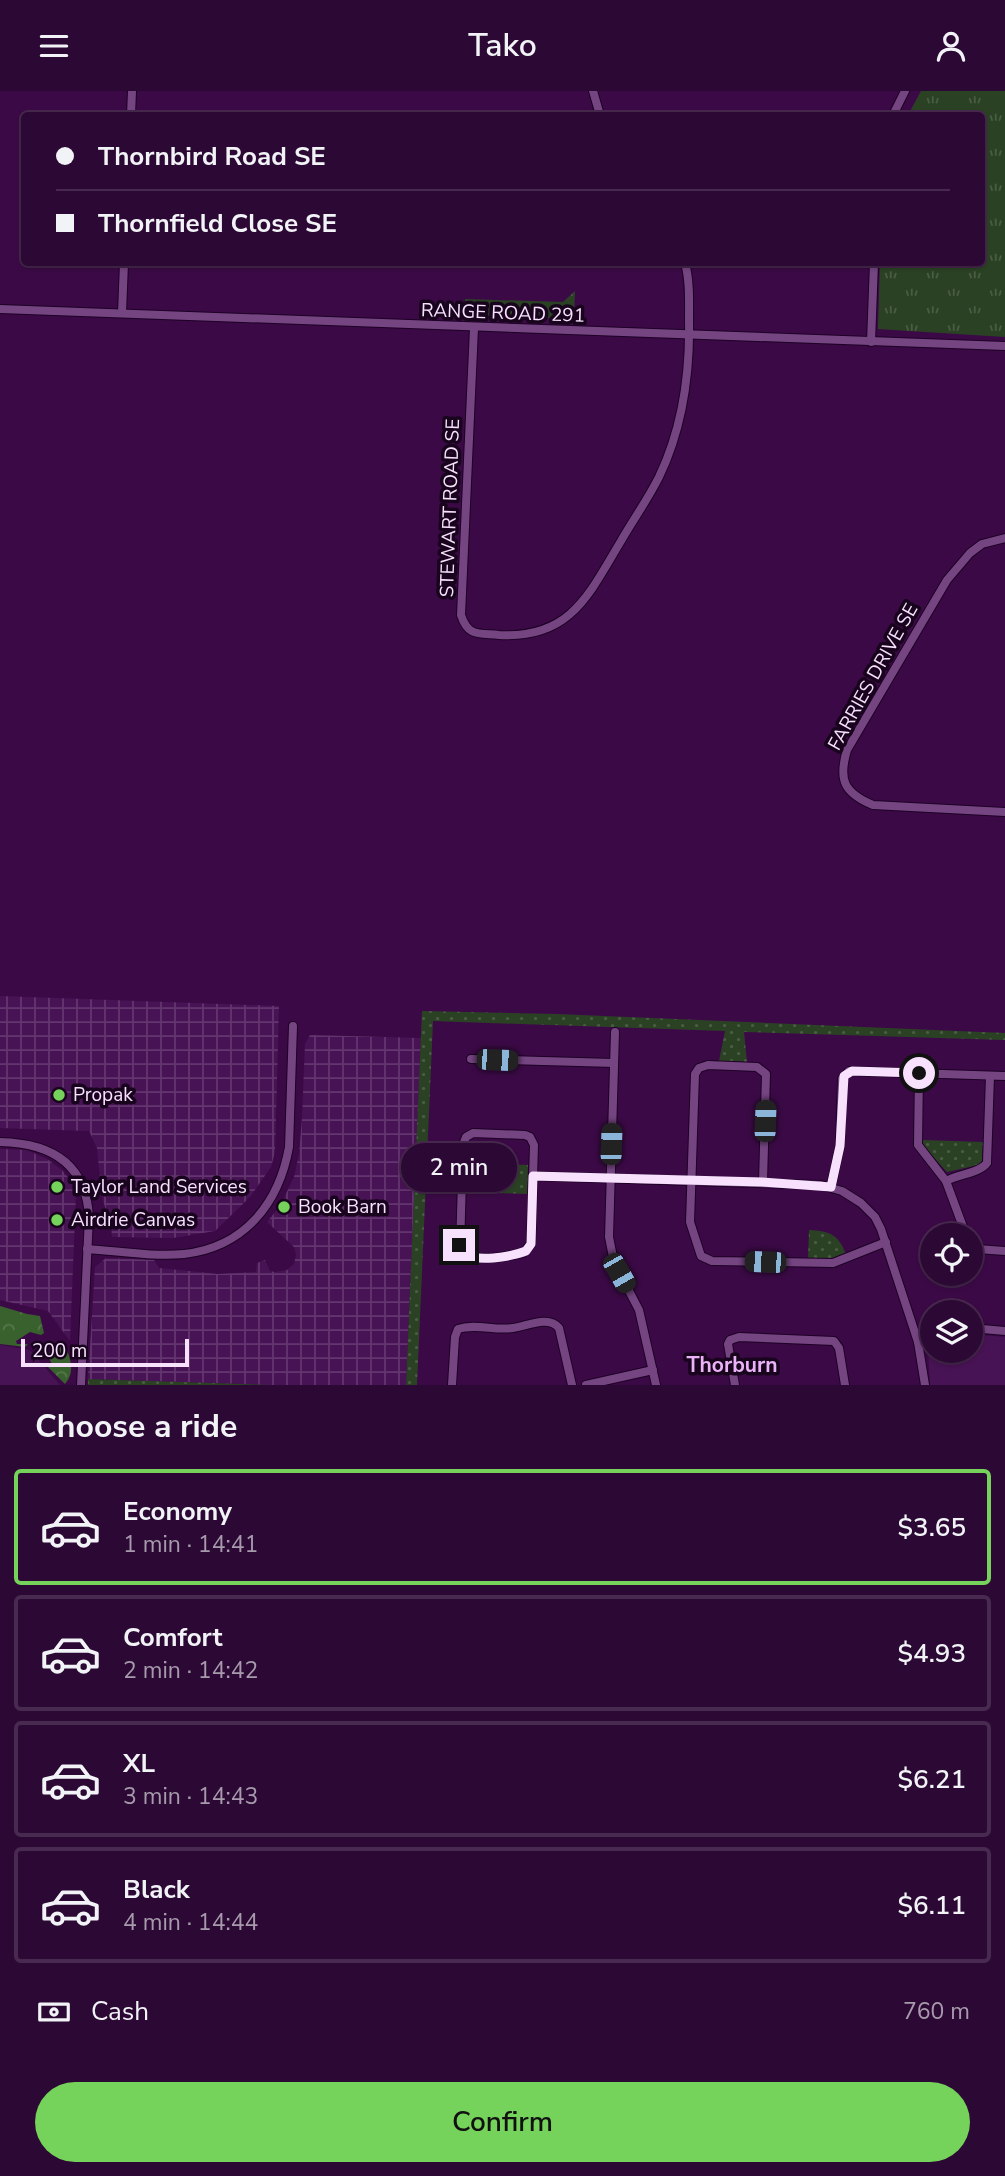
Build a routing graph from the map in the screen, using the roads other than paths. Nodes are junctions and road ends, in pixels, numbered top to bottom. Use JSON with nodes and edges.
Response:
{"nodes":[{"id":1,"x":132,"y":91,"type":"edge"},
{"id":2,"x":593,"y":91,"type":"edge"},
{"id":3,"x":905,"y":91,"type":"edge"},
{"id":4,"x":131,"y":112,"type":"edge"},
{"id":5,"x":599,"y":112,"type":"edge"},
{"id":6,"x":894,"y":112,"type":"edge"},
{"id":7,"x":124,"y":266,"type":"edge"},
{"id":8,"x":685,"y":266,"type":"edge"},
{"id":9,"x":874,"y":266,"type":"edge"},
{"id":10,"x":0,"y":309,"type":"edge"},
{"id":11,"x":122,"y":313,"type":"junction"},
{"id":12,"x":474,"y":328,"type":"junction"},
{"id":13,"x":690,"y":334,"type":"junction"},
{"id":14,"x":871,"y":342,"type":"junction"},
{"id":15,"x":1005,"y":346,"type":"edge"},
{"id":16,"x":1005,"y":538,"type":"edge"},
{"id":17,"x":1005,"y":812,"type":"edge"},
{"id":18,"x":293,"y":1026,"type":"dead end"},
{"id":19,"x":615,"y":1032,"type":"dead end"},
{"id":20,"x":471,"y":1059,"type":"dead end"},
{"id":21,"x":614,"y":1063,"type":"junction"},
{"id":22,"x":919,"y":1073,"type":"junction"},
{"id":23,"x":990,"y":1076,"type":"junction"},
{"id":24,"x":1005,"y":1076,"type":"edge"},
{"id":25,"x":0,"y":1142,"type":"edge"},
{"id":26,"x":533,"y":1176,"type":"junction"},
{"id":27,"x":610,"y":1178,"type":"junction"},
{"id":28,"x":691,"y":1181,"type":"junction"},
{"id":29,"x":946,"y":1181,"type":"junction"},
{"id":30,"x":762,"y":1182,"type":"junction"},
{"id":31,"x":831,"y":1187,"type":"junction"},
{"id":32,"x":963,"y":1223,"type":"edge"},
{"id":33,"x":886,"y":1242,"type":"junction"},
{"id":34,"x":87,"y":1249,"type":"junction"},
{"id":35,"x":983,"y":1250,"type":"edge"},
{"id":36,"x":1005,"y":1251,"type":"edge"},
{"id":37,"x":983,"y":1329,"type":"edge"},
{"id":38,"x":1005,"y":1331,"type":"edge"},
{"id":39,"x":919,"y":1342,"type":"joint"},
{"id":40,"x":653,"y":1370,"type":"junction"},
{"id":41,"x":81,"y":1385,"type":"edge"},
{"id":42,"x":452,"y":1385,"type":"edge"},
{"id":43,"x":572,"y":1385,"type":"edge"},
{"id":44,"x":586,"y":1385,"type":"edge"},
{"id":45,"x":656,"y":1385,"type":"edge"},
{"id":46,"x":734,"y":1385,"type":"edge"},
{"id":47,"x":845,"y":1385,"type":"edge"},
{"id":48,"x":925,"y":1385,"type":"edge"}],
"edges":[{"from":1,"to":4,"type":"street"},
{"from":2,"to":5,"type":"street"},
{"from":3,"to":6,"type":"street"},
{"from":7,"to":11,"type":"street"},
{"from":8,"to":13,"type":"street"},
{"from":9,"to":14,"type":"street"},
{"from":10,"to":11,"type":"street","name":"RANGE ROAD 291"},
{"from":11,"to":12,"type":"street","name":"RANGE ROAD 291"},
{"from":12,"to":13,"type":"street","name":"RANGE ROAD 291"},
{"from":12,"to":13,"type":"street","name":"STEWART ROAD SE"},
{"from":13,"to":14,"type":"street","name":"RANGE ROAD 291"},
{"from":14,"to":15,"type":"street","name":"RANGE ROAD 291"},
{"from":16,"to":17,"type":"street","name":"FARRIES DRIVE SE"},
{"from":18,"to":34,"type":"street"},
{"from":19,"to":21,"type":"street"},
{"from":20,"to":21,"type":"street"},
{"from":21,"to":27,"type":"street"},
{"from":22,"to":23,"type":"street"},
{"from":22,"to":29,"type":"street"},
{"from":22,"to":31,"type":"street"},
{"from":23,"to":24,"type":"street"},
{"from":23,"to":29,"type":"street"},
{"from":25,"to":34,"type":"street"},
{"from":26,"to":26,"type":"street"},
{"from":26,"to":27,"type":"street"},
{"from":27,"to":28,"type":"street"},
{"from":27,"to":40,"type":"street"},
{"from":28,"to":30,"type":"street"},
{"from":28,"to":30,"type":"street"},
{"from":28,"to":33,"type":"street"},
{"from":29,"to":32,"type":"street"},
{"from":30,"to":31,"type":"street"},
{"from":31,"to":33,"type":"street"},
{"from":33,"to":39,"type":"street"},
{"from":34,"to":41,"type":"street"},
{"from":35,"to":36,"type":"street"},
{"from":37,"to":38,"type":"street"},
{"from":39,"to":48,"type":"street"},
{"from":40,"to":44,"type":"street"},
{"from":40,"to":45,"type":"street"},
{"from":42,"to":43,"type":"street"},
{"from":46,"to":47,"type":"street"}]}
